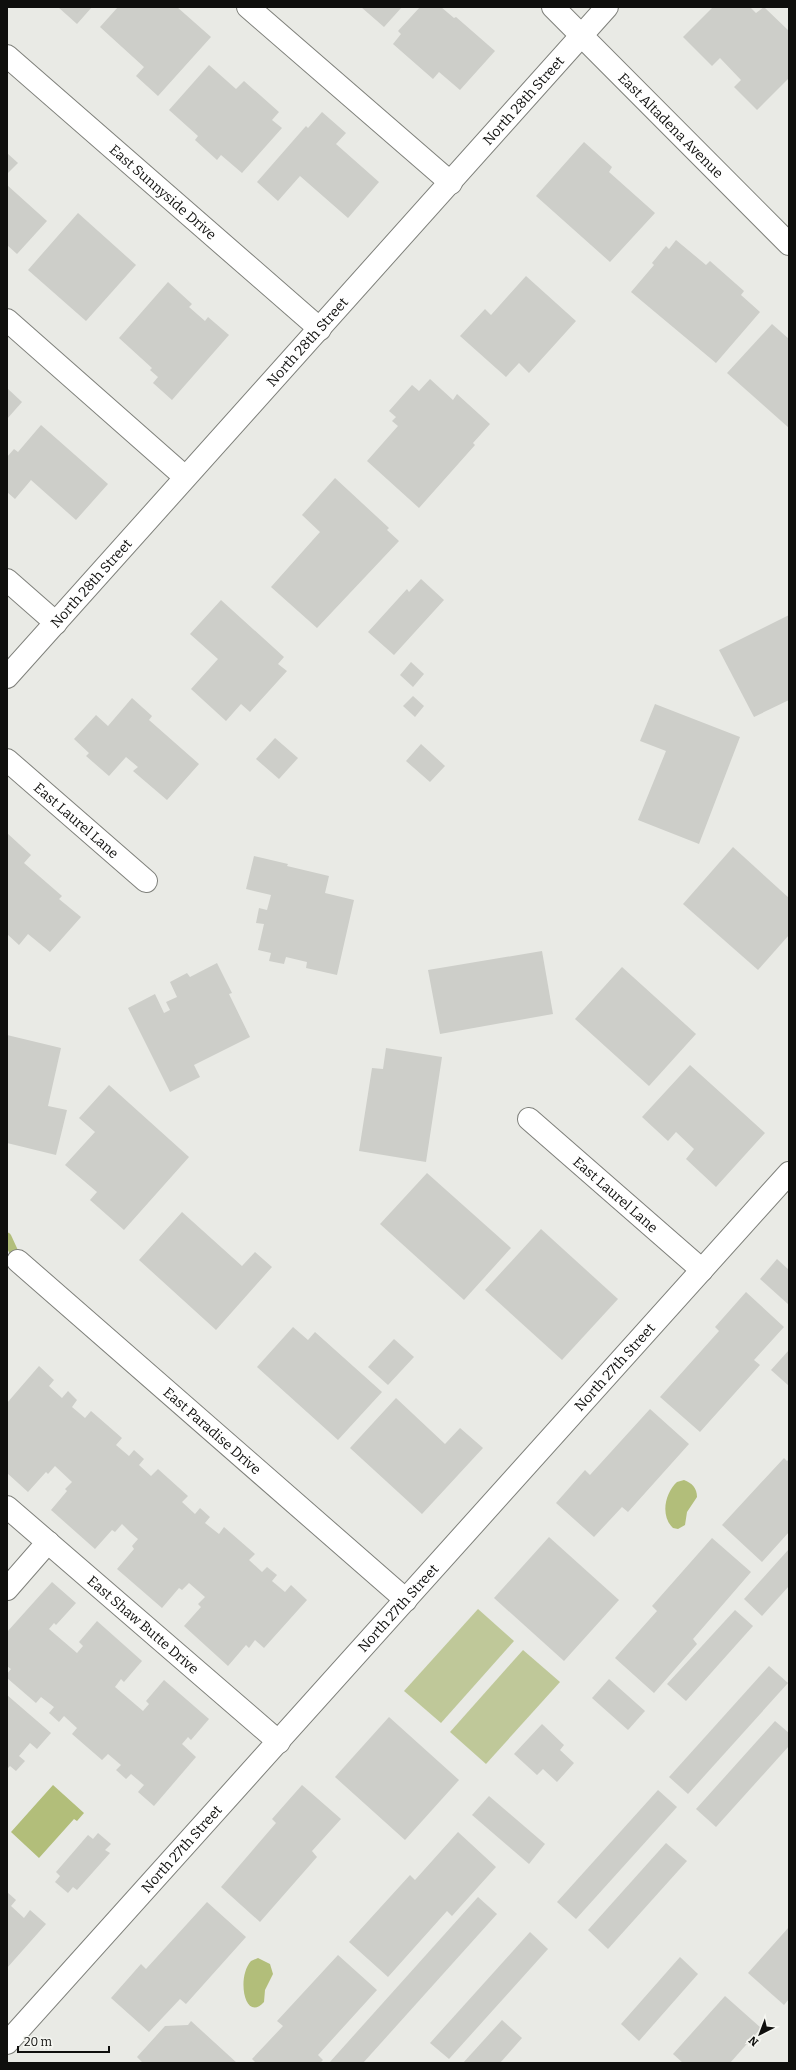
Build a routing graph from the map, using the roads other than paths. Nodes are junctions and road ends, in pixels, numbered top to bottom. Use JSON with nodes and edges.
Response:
{"nodes":[{"id":1,"x":248,"y":7,"type":"edge"},
{"id":2,"x":554,"y":7,"type":"edge"},
{"id":3,"x":607,"y":7,"type":"edge"},
{"id":4,"x":581,"y":35,"type":"junction"},
{"id":5,"x":7,"y":56,"type":"edge"},
{"id":6,"x":451,"y":183,"type":"junction"},
{"id":7,"x":789,"y":244,"type":"edge"},
{"id":8,"x":7,"y":320,"type":"edge"},
{"id":9,"x":320,"y":329,"type":"junction"},
{"id":10,"x":185,"y":477,"type":"junction"},
{"id":11,"x":7,"y":580,"type":"edge"},
{"id":12,"x":56,"y":623,"type":"junction"},
{"id":13,"x":7,"y":677,"type":"edge"},
{"id":14,"x":7,"y":760,"type":"edge"},
{"id":15,"x":146,"y":880,"type":"dead end"},
{"id":16,"x":529,"y":1119,"type":"dead end"},
{"id":17,"x":789,"y":1173,"type":"edge"},
{"id":18,"x":18,"y":1261,"type":"dead end"},
{"id":19,"x":702,"y":1270,"type":"junction"},
{"id":20,"x":7,"y":1507,"type":"edge"},
{"id":21,"x":48,"y":1542,"type":"junction"},
{"id":22,"x":7,"y":1589,"type":"edge"},
{"id":23,"x":406,"y":1600,"type":"junction"},
{"id":24,"x":278,"y":1742,"type":"junction"},
{"id":25,"x":7,"y":2043,"type":"edge"}],
"edges":[{"from":1,"to":6,"type":"street"},
{"from":2,"to":4,"type":"street","name":"East Altadena Avenue"},
{"from":3,"to":4,"type":"street","name":"North 28th Street"},
{"from":4,"to":6,"type":"street","name":"North 28th Street"},
{"from":4,"to":7,"type":"street","name":"East Altadena Avenue"},
{"from":5,"to":9,"type":"street","name":"East Sunnyside Drive"},
{"from":6,"to":9,"type":"street","name":"North 28th Street"},
{"from":8,"to":10,"type":"street"},
{"from":9,"to":10,"type":"street","name":"North 28th Street"},
{"from":10,"to":12,"type":"street","name":"North 28th Street"},
{"from":11,"to":12,"type":"street"},
{"from":12,"to":13,"type":"street","name":"North 28th Street"},
{"from":14,"to":15,"type":"street","name":"East Laurel Lane"},
{"from":16,"to":19,"type":"street","name":"East Laurel Lane"},
{"from":17,"to":19,"type":"street","name":"North 27th Street"},
{"from":18,"to":23,"type":"street","name":"East Paradise Drive"},
{"from":19,"to":23,"type":"street","name":"North 27th Street"},
{"from":20,"to":21,"type":"street","name":"East Shaw Butte Drive"},
{"from":21,"to":22,"type":"street"},
{"from":21,"to":24,"type":"street","name":"East Shaw Butte Drive"},
{"from":23,"to":24,"type":"street","name":"North 27th Street"},
{"from":24,"to":25,"type":"street","name":"North 27th Street"}]}
